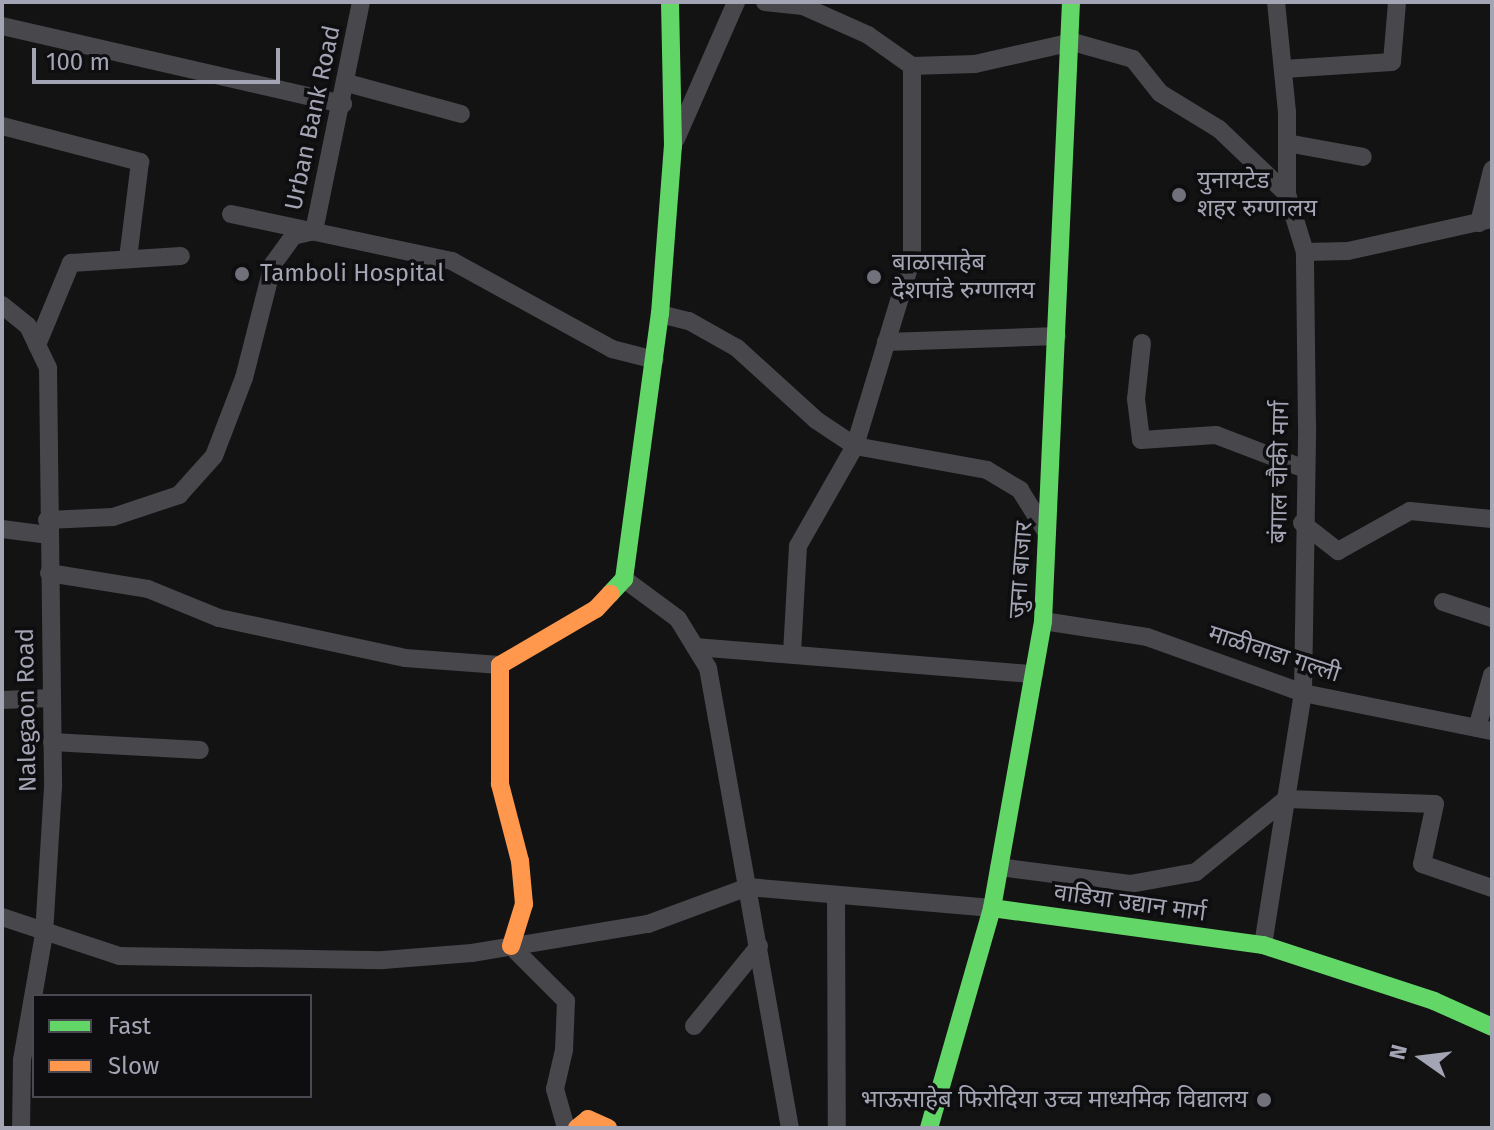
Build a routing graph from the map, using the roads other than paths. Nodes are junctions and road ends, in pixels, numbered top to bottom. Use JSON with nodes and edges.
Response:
{"nodes":[{"id":1,"x":361,"y":2,"type":"edge"},
{"id":2,"x":670,"y":2,"type":"edge"},
{"id":3,"x":736,"y":2,"type":"edge"},
{"id":4,"x":765,"y":2,"type":"edge"},
{"id":5,"x":1071,"y":2,"type":"edge"},
{"id":6,"x":1276,"y":2,"type":"edge"},
{"id":7,"x":1397,"y":2,"type":"edge"},
{"id":8,"x":2,"y":26,"type":"edge"},
{"id":9,"x":1073,"y":42,"type":"junction"},
{"id":10,"x":912,"y":66,"type":"junction"},
{"id":11,"x":1284,"y":69,"type":"junction"},
{"id":12,"x":347,"y":83,"type":"junction"},
{"id":13,"x":343,"y":104,"type":"junction"},
{"id":14,"x":461,"y":114,"type":"dead end"},
{"id":15,"x":2,"y":126,"type":"edge"},
{"id":16,"x":1287,"y":143,"type":"junction"},
{"id":17,"x":673,"y":146,"type":"junction"},
{"id":18,"x":1363,"y":157,"type":"dead end"},
{"id":19,"x":1492,"y":170,"type":"edge"},
{"id":20,"x":1287,"y":194,"type":"junction"},
{"id":21,"x":231,"y":214,"type":"dead end"},
{"id":22,"x":1486,"y":221,"type":"edge"},
{"id":23,"x":314,"y":231,"type":"junction"},
{"id":24,"x":1305,"y":252,"type":"junction"},
{"id":25,"x":181,"y":256,"type":"dead end"},
{"id":26,"x":128,"y":259,"type":"junction"},
{"id":27,"x":2,"y":305,"type":"edge"},
{"id":28,"x":660,"y":314,"type":"junction"},
{"id":29,"x":1057,"y":336,"type":"junction"},
{"id":30,"x":886,"y":342,"type":"junction"},
{"id":31,"x":1142,"y":343,"type":"dead end"},
{"id":32,"x":37,"y":345,"type":"junction"},
{"id":33,"x":655,"y":360,"type":"junction"},
{"id":34,"x":855,"y":446,"type":"junction"},
{"id":35,"x":1305,"y":469,"type":"junction"},
{"id":36,"x":1492,"y":519,"type":"edge"},
{"id":37,"x":1302,"y":523,"type":"junction"},
{"id":38,"x":48,"y":528,"type":"junction"},
{"id":39,"x":2,"y":529,"type":"edge"},
{"id":40,"x":1047,"y":533,"type":"junction"},
{"id":41,"x":49,"y":573,"type":"junction"},
{"id":42,"x":624,"y":579,"type":"junction"},
{"id":43,"x":1443,"y":602,"type":"dead end"},
{"id":44,"x":1492,"y":618,"type":"edge"},
{"id":45,"x":1043,"y":621,"type":"junction"},
{"id":46,"x":695,"y":647,"type":"junction"},
{"id":47,"x":792,"y":654,"type":"junction"},
{"id":48,"x":500,"y":665,"type":"junction"},
{"id":49,"x":1034,"y":674,"type":"junction"},
{"id":50,"x":1492,"y":675,"type":"edge"},
{"id":51,"x":1303,"y":693,"type":"junction"},
{"id":52,"x":51,"y":698,"type":"junction"},
{"id":53,"x":2,"y":700,"type":"edge"},
{"id":54,"x":1485,"y":730,"type":"edge"},
{"id":55,"x":52,"y":742,"type":"junction"},
{"id":56,"x":200,"y":750,"type":"dead end"},
{"id":57,"x":1286,"y":799,"type":"junction"},
{"id":58,"x":999,"y":867,"type":"junction"},
{"id":59,"x":748,"y":887,"type":"junction"},
{"id":60,"x":1492,"y":888,"type":"edge"},
{"id":61,"x":836,"y":895,"type":"junction"},
{"id":62,"x":992,"y":908,"type":"junction"},
{"id":63,"x":2,"y":917,"type":"edge"},
{"id":64,"x":44,"y":934,"type":"junction"},
{"id":65,"x":1263,"y":945,"type":"junction"},
{"id":66,"x":511,"y":946,"type":"junction"},
{"id":67,"x":759,"y":946,"type":"junction"},
{"id":68,"x":34,"y":994,"type":"edge"},
{"id":69,"x":32,"y":1003,"type":"edge"},
{"id":70,"x":694,"y":1026,"type":"dead end"},
{"id":71,"x":1492,"y":1027,"type":"edge"},
{"id":72,"x":21,"y":1128,"type":"edge"},
{"id":73,"x":566,"y":1128,"type":"edge"},
{"id":74,"x":577,"y":1128,"type":"edge"},
{"id":75,"x":608,"y":1128,"type":"edge"},
{"id":76,"x":790,"y":1128,"type":"edge"},
{"id":77,"x":837,"y":1128,"type":"edge"},
{"id":78,"x":929,"y":1128,"type":"edge"}],
"edges":[{"from":1,"to":12,"type":"street","name":"Urban Bank Road"},
{"from":2,"to":17,"type":"street"},
{"from":3,"to":17,"type":"street"},
{"from":4,"to":10,"type":"street"},
{"from":5,"to":9,"type":"street","name":"जुना बाजार"},
{"from":6,"to":11,"type":"street","name":"बंगाल चौकी मार्ग"},
{"from":7,"to":11,"type":"street"},
{"from":8,"to":13,"type":"street"},
{"from":9,"to":10,"type":"street"},
{"from":9,"to":20,"type":"street"},
{"from":9,"to":29,"type":"street","name":"जुना बाजार"},
{"from":10,"to":30,"type":"street"},
{"from":11,"to":16,"type":"street","name":"बंगाल चौकी मार्ग"},
{"from":12,"to":13,"type":"street","name":"Urban Bank Road"},
{"from":12,"to":14,"type":"street"},
{"from":13,"to":23,"type":"street","name":"Urban Bank Road"},
{"from":15,"to":26,"type":"street"},
{"from":16,"to":18,"type":"street"},
{"from":16,"to":20,"type":"street","name":"बंगाल चौकी मार्ग"},
{"from":17,"to":28,"type":"street"},
{"from":19,"to":22,"type":"street"},
{"from":20,"to":24,"type":"street","name":"बंगाल चौकी मार्ग"},
{"from":21,"to":23,"type":"street"},
{"from":22,"to":24,"type":"street"},
{"from":23,"to":33,"type":"street"},
{"from":23,"to":38,"type":"street","name":"Urban Bank Road"},
{"from":24,"to":35,"type":"street","name":"बंगाल चौकी मार्ग"},
{"from":25,"to":26,"type":"street"},
{"from":26,"to":32,"type":"street"},
{"from":27,"to":32,"type":"street","name":"Nalegaon Road"},
{"from":28,"to":33,"type":"street"},
{"from":28,"to":34,"type":"street"},
{"from":29,"to":30,"type":"street"},
{"from":29,"to":40,"type":"street","name":"जुना बाजार"},
{"from":30,"to":34,"type":"street"},
{"from":31,"to":35,"type":"street"},
{"from":32,"to":38,"type":"street","name":"Nalegaon Road"},
{"from":33,"to":42,"type":"street"},
{"from":34,"to":40,"type":"street"},
{"from":34,"to":47,"type":"street"},
{"from":35,"to":37,"type":"street","name":"बंगाल चौकी मार्ग"},
{"from":36,"to":37,"type":"street"},
{"from":37,"to":51,"type":"street","name":"बंगाल चौकी मार्ग"},
{"from":38,"to":39,"type":"street","name":"Urban Bank Road"},
{"from":38,"to":41,"type":"street","name":"Nalegaon Road"},
{"from":40,"to":45,"type":"street","name":"जुना बाजार"},
{"from":41,"to":48,"type":"street"},
{"from":41,"to":52,"type":"street","name":"Nalegaon Road"},
{"from":42,"to":46,"type":"street"},
{"from":42,"to":48,"type":"street"},
{"from":43,"to":44,"type":"street"},
{"from":45,"to":49,"type":"street","name":"जुना बाजार"},
{"from":45,"to":51,"type":"street","name":"माळीवाडा गल्ली"},
{"from":46,"to":47,"type":"street"},
{"from":46,"to":59,"type":"street"},
{"from":47,"to":49,"type":"street"},
{"from":48,"to":66,"type":"street"},
{"from":49,"to":58,"type":"street","name":"जुना बाजार"},
{"from":50,"to":54,"type":"street"},
{"from":51,"to":54,"type":"street","name":"माळीवाडा गल्ली"},
{"from":51,"to":57,"type":"street","name":"बंगाल चौकी मार्ग"},
{"from":52,"to":53,"type":"street"},
{"from":52,"to":55,"type":"street","name":"Nalegaon Road"},
{"from":55,"to":56,"type":"street"},
{"from":55,"to":64,"type":"street","name":"Nalegaon Road"},
{"from":57,"to":58,"type":"street"},
{"from":57,"to":60,"type":"street"},
{"from":57,"to":65,"type":"street","name":"बंगाल चौकी मार्ग"},
{"from":58,"to":62,"type":"street","name":"जुना बाजार"},
{"from":59,"to":61,"type":"street","name":"वाडिया उद्यान मार्ग"},
{"from":59,"to":66,"type":"street"},
{"from":59,"to":67,"type":"street"},
{"from":61,"to":62,"type":"street","name":"वाडिया उद्यान मार्ग"},
{"from":61,"to":77,"type":"street"},
{"from":62,"to":65,"type":"street","name":"वाडिया उद्यान मार्ग"},
{"from":62,"to":78,"type":"street","name":"जुना बाजार"},
{"from":63,"to":64,"type":"street"},
{"from":64,"to":66,"type":"street"},
{"from":64,"to":68,"type":"street","name":"Nalegaon Road"},
{"from":65,"to":71,"type":"street","name":"वाडिया उद्यान मार्ग"},
{"from":66,"to":73,"type":"street"},
{"from":67,"to":70,"type":"street"},
{"from":67,"to":76,"type":"street"},
{"from":69,"to":72,"type":"street","name":"Nalegaon Road"},
{"from":74,"to":75,"type":"street"}]}
